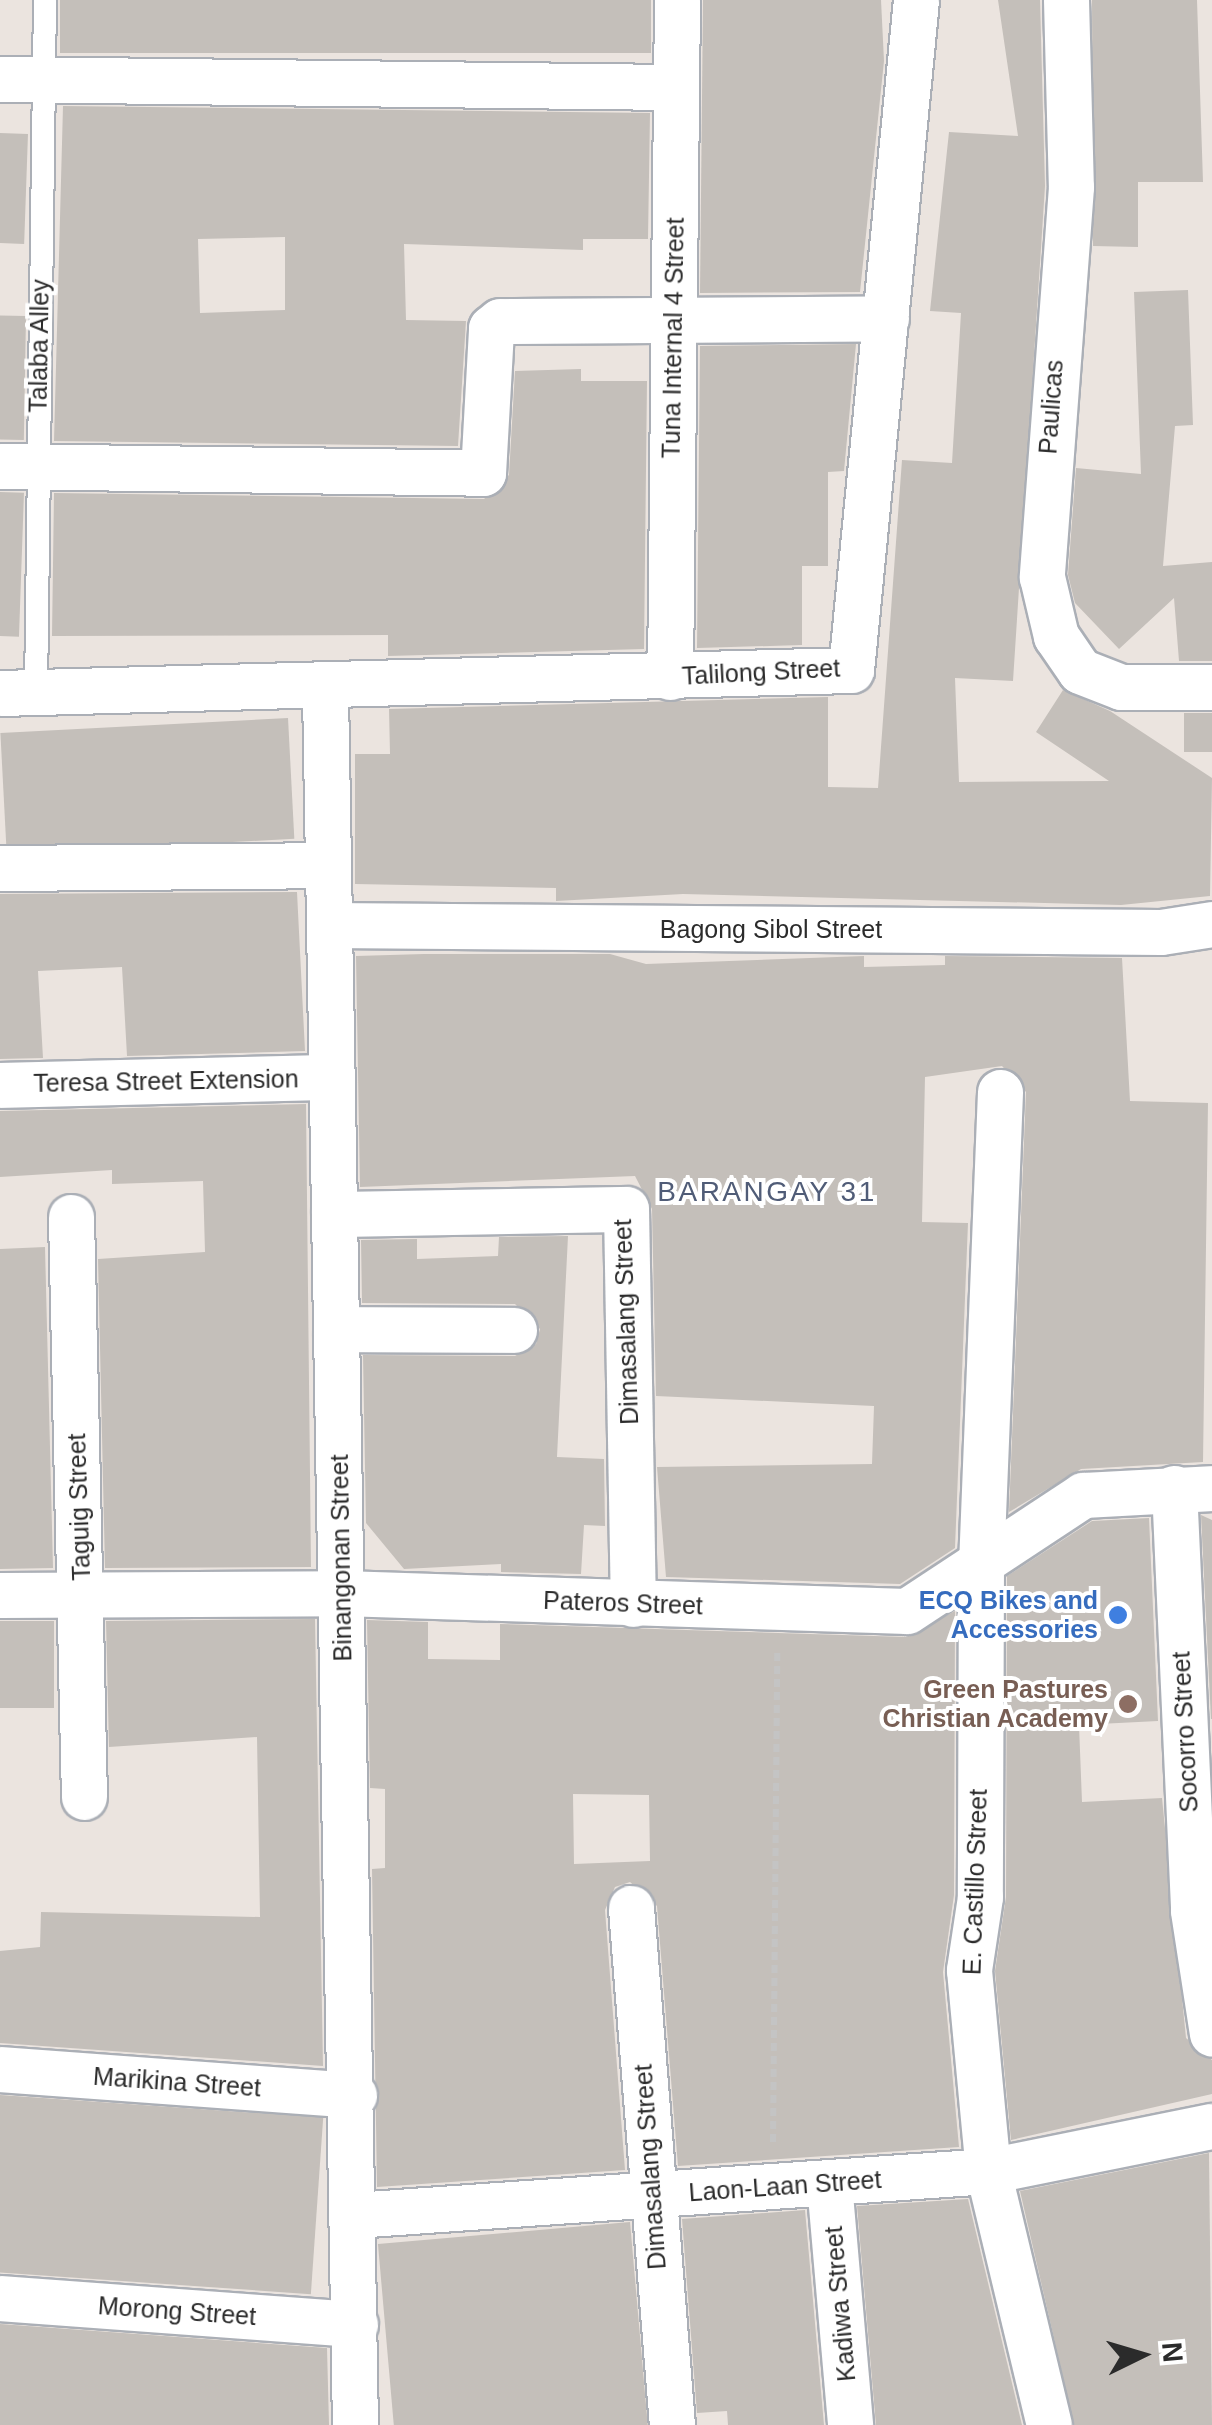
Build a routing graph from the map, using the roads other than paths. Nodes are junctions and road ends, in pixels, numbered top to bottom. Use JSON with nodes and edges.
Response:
{"nodes":[{"id":1,"x":45,"y":0,"type":"edge"},
{"id":2,"x":677,"y":0,"type":"edge"},
{"id":3,"x":916,"y":0,"type":"edge"},
{"id":4,"x":1066,"y":0,"type":"edge"},
{"id":5,"x":0,"y":79,"type":"edge"},
{"id":6,"x":45,"y":80,"type":"junction"},
{"id":7,"x":676,"y":87,"type":"junction"},
{"id":8,"x":886,"y":318,"type":"junction"},
{"id":9,"x":674,"y":320,"type":"junction"},
{"id":10,"x":19,"y":467,"type":"edge"},
{"id":11,"x":670,"y":677,"type":"junction"},
{"id":12,"x":1212,"y":686,"type":"edge"},
{"id":13,"x":325,"y":691,"type":"junction"},
{"id":14,"x":18,"y":693,"type":"edge"},
{"id":15,"x":327,"y":865,"type":"junction"},
{"id":16,"x":0,"y":868,"type":"edge"},
{"id":17,"x":1212,"y":924,"type":"edge"},
{"id":18,"x":329,"y":925,"type":"junction"},
{"id":19,"x":332,"y":1076,"type":"junction"},
{"id":20,"x":0,"y":1085,"type":"edge"},
{"id":21,"x":1000,"y":1092,"type":"dead end"},
{"id":22,"x":334,"y":1214,"type":"junction"},
{"id":23,"x":70,"y":1217,"type":"dead end"},
{"id":24,"x":336,"y":1329,"type":"junction"},
{"id":25,"x":514,"y":1330,"type":"dead end"},
{"id":26,"x":1193,"y":1488,"type":"edge"},
{"id":27,"x":981,"y":1562,"type":"junction"},
{"id":28,"x":342,"y":1593,"type":"junction"},
{"id":29,"x":0,"y":1595,"type":"edge"},
{"id":30,"x":82,"y":1595,"type":"junction"},
{"id":31,"x":633,"y":1604,"type":"junction"},
{"id":32,"x":84,"y":1796,"type":"dead end"},
{"id":33,"x":631,"y":1908,"type":"dead end"},
{"id":34,"x":1212,"y":2034,"type":"edge"},
{"id":35,"x":0,"y":2069,"type":"edge"},
{"id":36,"x":354,"y":2095,"type":"junction"},
{"id":37,"x":1212,"y":2126,"type":"edge"},
{"id":38,"x":988,"y":2171,"type":"junction"},
{"id":39,"x":830,"y":2182,"type":"junction"},
{"id":40,"x":651,"y":2196,"type":"junction"},
{"id":41,"x":354,"y":2215,"type":"junction"},
{"id":42,"x":0,"y":2298,"type":"edge"},
{"id":43,"x":354,"y":2324,"type":"junction"},
{"id":44,"x":354,"y":2425,"type":"edge"},
{"id":45,"x":672,"y":2425,"type":"edge"},
{"id":46,"x":850,"y":2425,"type":"edge"},
{"id":47,"x":1049,"y":2425,"type":"edge"}],
"edges":[{"from":1,"to":6,"type":"lane","name":"Talaba Alley"},
{"from":2,"to":7,"type":"street","name":"Tuna Internal 4 Street"},
{"from":3,"to":8,"type":"street","name":"Talilong Street"},
{"from":4,"to":12,"type":"street","name":"Paulicas"},
{"from":5,"to":6,"type":"street"},
{"from":6,"to":7,"type":"street"},
{"from":6,"to":10,"type":"lane","name":"Talaba Alley"},
{"from":7,"to":9,"type":"street","name":"Tuna Internal 4 Street"},
{"from":8,"to":9,"type":"street"},
{"from":8,"to":11,"type":"street","name":"Talilong Street"},
{"from":9,"to":10,"type":"street"},
{"from":9,"to":11,"type":"street","name":"Tuna Internal 4 Street"},
{"from":10,"to":14,"type":"lane","name":"Talaba Alley"},
{"from":11,"to":13,"type":"street","name":"Talilong Street"},
{"from":13,"to":14,"type":"street","name":"Talilong Street"},
{"from":13,"to":15,"type":"street","name":"Binangonan Street"},
{"from":15,"to":16,"type":"street"},
{"from":15,"to":18,"type":"street","name":"Binangonan Street"},
{"from":17,"to":18,"type":"street","name":"Bagong Sibol Street"},
{"from":18,"to":19,"type":"street","name":"Binangonan Street"},
{"from":19,"to":20,"type":"street","name":"Teresa Street Extension"},
{"from":19,"to":22,"type":"street","name":"Binangonan Street"},
{"from":21,"to":27,"type":"street","name":"E. Castillo Street"},
{"from":22,"to":24,"type":"street","name":"Binangonan Street"},
{"from":22,"to":31,"type":"street","name":"Dimasalang Street"},
{"from":23,"to":30,"type":"street","name":"Taguig Street"},
{"from":24,"to":25,"type":"street"},
{"from":24,"to":28,"type":"street","name":"Binangonan Street"},
{"from":26,"to":27,"type":"street","name":"Pateros Street"},
{"from":26,"to":34,"type":"street","name":"Socorro Street"},
{"from":27,"to":31,"type":"street","name":"Pateros Street"},
{"from":27,"to":38,"type":"street","name":"E. Castillo Street"},
{"from":28,"to":30,"type":"street","name":"Pateros Street"},
{"from":28,"to":31,"type":"street","name":"Pateros Street"},
{"from":28,"to":36,"type":"street","name":"Binangonan Street"},
{"from":29,"to":30,"type":"street","name":"Pateros Street"},
{"from":30,"to":32,"type":"street","name":"Taguig Street"},
{"from":33,"to":40,"type":"street","name":"Dimasalang Street"},
{"from":35,"to":36,"type":"street","name":"Marikina Street"},
{"from":36,"to":41,"type":"street","name":"Binangonan Street"},
{"from":37,"to":38,"type":"street","name":"Laon-Laan Street"},
{"from":38,"to":39,"type":"street","name":"Laon-Laan Street"},
{"from":38,"to":47,"type":"street","name":"E. Castillo Street"},
{"from":39,"to":40,"type":"street","name":"Laon-Laan Street"},
{"from":39,"to":46,"type":"street","name":"Kadiwa Street"},
{"from":40,"to":41,"type":"street","name":"Laon-Laan Street"},
{"from":40,"to":45,"type":"street","name":"Dimasalang Street"},
{"from":41,"to":43,"type":"street","name":"Binangonan Street"},
{"from":42,"to":43,"type":"street","name":"Morong Street"},
{"from":43,"to":44,"type":"street","name":"Binangonan Street"}]}
